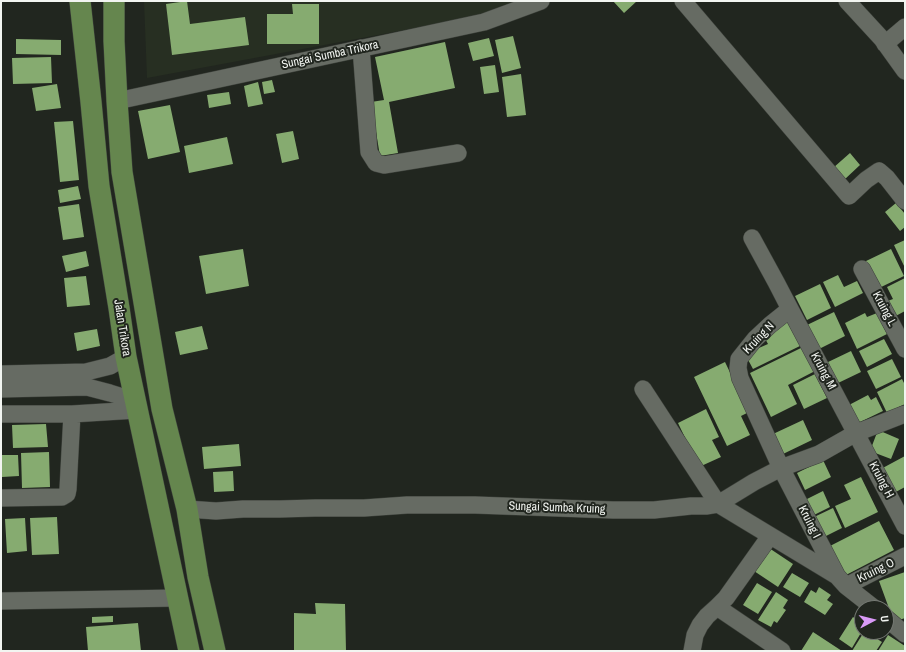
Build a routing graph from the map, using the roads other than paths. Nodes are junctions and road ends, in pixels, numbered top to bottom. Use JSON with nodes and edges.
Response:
{"nodes":[{"id":1,"x":80,"y":1,"type":"edge"},
{"id":2,"x":114,"y":1,"type":"edge"},
{"id":3,"x":541,"y":1,"type":"edge"},
{"id":4,"x":683,"y":1,"type":"edge"},
{"id":5,"x":847,"y":1,"type":"edge"},
{"id":6,"x":905,"y":27,"type":"edge"},
{"id":7,"x":885,"y":44,"type":"junction"},
{"id":8,"x":361,"y":48,"type":"junction"},
{"id":9,"x":905,"y":72,"type":"edge"},
{"id":10,"x":117,"y":101,"type":"junction"},
{"id":11,"x":458,"y":153,"type":"dead end"},
{"id":12,"x":905,"y":201,"type":"edge"},
{"id":13,"x":752,"y":238,"type":"dead end"},
{"id":14,"x":862,"y":269,"type":"dead end"},
{"id":15,"x":790,"y":309,"type":"junction"},
{"id":16,"x":905,"y":349,"type":"edge"},
{"id":17,"x":126,"y":357,"type":"junction"},
{"id":18,"x":1,"y":374,"type":"edge"},
{"id":19,"x":87,"y":380,"type":"junction"},
{"id":20,"x":1,"y":389,"type":"edge"},
{"id":21,"x":643,"y":389,"type":"dead end"},
{"id":22,"x":137,"y":406,"type":"junction"},
{"id":23,"x":1,"y":414,"type":"edge"},
{"id":24,"x":72,"y":414,"type":"junction"},
{"id":25,"x":905,"y":414,"type":"edge"},
{"id":26,"x":856,"y":433,"type":"junction"},
{"id":27,"x":781,"y":468,"type":"junction"},
{"id":28,"x":1,"y":498,"type":"edge"},
{"id":29,"x":718,"y":504,"type":"junction"},
{"id":30,"x":187,"y":509,"type":"junction"},
{"id":31,"x":905,"y":526,"type":"edge"},
{"id":32,"x":770,"y":536,"type":"junction"},
{"id":33,"x":905,"y":556,"type":"edge"},
{"id":34,"x":841,"y":581,"type":"junction"},
{"id":35,"x":178,"y":598,"type":"junction"},
{"id":36,"x":864,"y":600,"type":"edge"},
{"id":37,"x":1,"y":601,"type":"edge"},
{"id":38,"x":717,"y":607,"type":"junction"},
{"id":39,"x":894,"y":625,"type":"edge"},
{"id":40,"x":905,"y":634,"type":"edge"},
{"id":41,"x":189,"y":651,"type":"edge"},
{"id":42,"x":215,"y":651,"type":"edge"},
{"id":43,"x":692,"y":651,"type":"edge"},
{"id":44,"x":782,"y":651,"type":"edge"}],
"edges":[{"from":1,"to":17,"type":"main road","name":"Jalan Trikora"},
{"from":2,"to":10,"type":"main road","name":"Jalan Trikora"},
{"from":3,"to":8,"type":"street","name":"Sungai Sumba Trikora"},
{"from":4,"to":12,"type":"street"},
{"from":5,"to":7,"type":"street"},
{"from":6,"to":7,"type":"street"},
{"from":7,"to":9,"type":"street"},
{"from":8,"to":10,"type":"street","name":"Sungai Sumba Trikora"},
{"from":8,"to":11,"type":"street"},
{"from":10,"to":30,"type":"main road","name":"Jalan Trikora"},
{"from":13,"to":15,"type":"street"},
{"from":14,"to":16,"type":"street","name":"Kruing L"},
{"from":15,"to":26,"type":"street","name":"Kruing M"},
{"from":15,"to":27,"type":"street","name":"Kruing N"},
{"from":17,"to":19,"type":"street"},
{"from":17,"to":22,"type":"main road","name":"Jalan Trikora"},
{"from":18,"to":19,"type":"street"},
{"from":19,"to":20,"type":"street"},
{"from":19,"to":22,"type":"street"},
{"from":21,"to":29,"type":"street"},
{"from":22,"to":24,"type":"street"},
{"from":22,"to":35,"type":"main road","name":"Jalan Trikora"},
{"from":23,"to":24,"type":"street"},
{"from":24,"to":28,"type":"street"},
{"from":25,"to":26,"type":"street","name":"Sungai Sumba Kruing"},
{"from":26,"to":27,"type":"street","name":"Sungai Sumba Kruing"},
{"from":26,"to":31,"type":"street","name":"Kruing H"},
{"from":27,"to":29,"type":"street","name":"Sungai Sumba Kruing"},
{"from":27,"to":34,"type":"street","name":"Kruing I"},
{"from":29,"to":30,"type":"street","name":"Sungai Sumba Kruing"},
{"from":29,"to":32,"type":"street"},
{"from":30,"to":42,"type":"main road","name":"Jalan Trikora"},
{"from":32,"to":34,"type":"street"},
{"from":32,"to":38,"type":"street"},
{"from":33,"to":34,"type":"street","name":"Kruing O"},
{"from":34,"to":36,"type":"street"},
{"from":35,"to":37,"type":"street"},
{"from":35,"to":41,"type":"main road","name":"Jalan Trikora"},
{"from":38,"to":43,"type":"street"},
{"from":38,"to":44,"type":"street"},
{"from":39,"to":40,"type":"street"}]}
